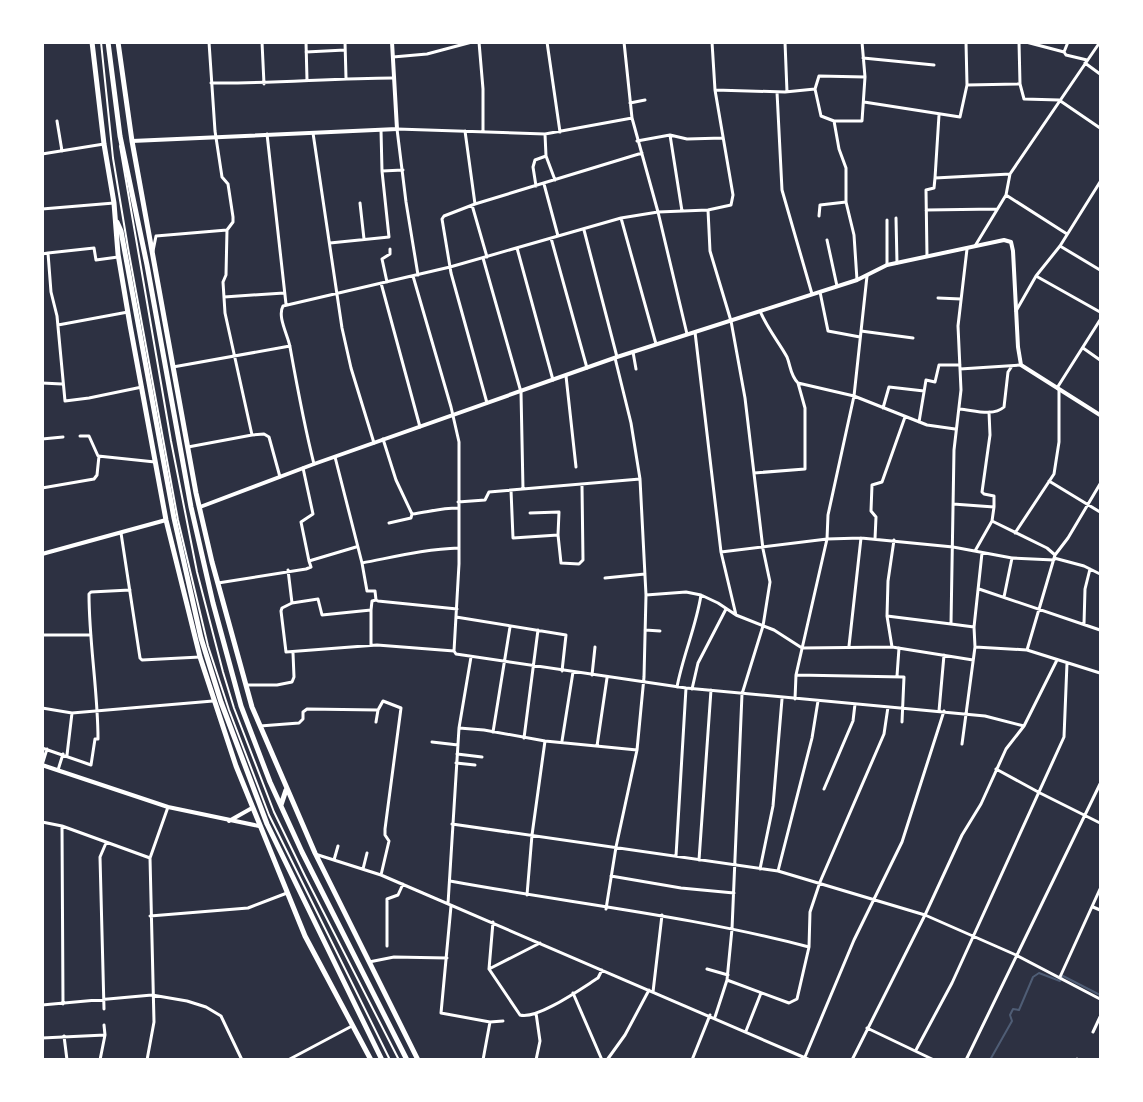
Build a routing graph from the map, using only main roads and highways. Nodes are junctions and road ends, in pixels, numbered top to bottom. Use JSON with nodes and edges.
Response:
{"nodes":[{"id":1,"x":92,"y":42,"type":"edge"},
{"id":2,"x":108,"y":42,"type":"edge"},
{"id":3,"x":118,"y":42,"type":"edge"},
{"id":4,"x":117,"y":222,"type":"junction"},
{"id":5,"x":202,"y":559,"type":"junction"},
{"id":6,"x":212,"y":562,"type":"junction"},
{"id":7,"x":189,"y":584,"type":"junction"},
{"id":8,"x":183,"y":586,"type":"junction"},
{"id":9,"x":240,"y":758,"type":"junction"},
{"id":10,"x":236,"y":766,"type":"junction"},
{"id":11,"x":286,"y":790,"type":"junction"},
{"id":12,"x":281,"y":805,"type":"junction"},
{"id":13,"x":381,"y":1008,"type":"junction"},
{"id":14,"x":393,"y":1010,"type":"junction"},
{"id":15,"x":418,"y":1059,"type":"edge"},
{"id":16,"x":371,"y":1060,"type":"edge"},
{"id":17,"x":382,"y":1060,"type":"edge"},
{"id":18,"x":408,"y":1060,"type":"edge"}],
"edges":[{"from":1,"to":4,"type":"main road"},
{"from":2,"to":5,"type":"main road"},
{"from":3,"to":6,"type":"main road"},
{"from":4,"to":7,"type":"main road"},
{"from":4,"to":8,"type":"main road"},
{"from":5,"to":6,"type":"main road"},
{"from":5,"to":12,"type":"main road"},
{"from":6,"to":11,"type":"main road"},
{"from":7,"to":8,"type":"main road"},
{"from":7,"to":9,"type":"main road"},
{"from":8,"to":10,"type":"main road"},
{"from":9,"to":10,"type":"main road"},
{"from":9,"to":17,"type":"main road"},
{"from":10,"to":16,"type":"main road"},
{"from":11,"to":12,"type":"main road"},
{"from":11,"to":14,"type":"main road"},
{"from":12,"to":13,"type":"main road"},
{"from":13,"to":14,"type":"main road"},
{"from":13,"to":18,"type":"main road"},
{"from":14,"to":15,"type":"main road"}]}
